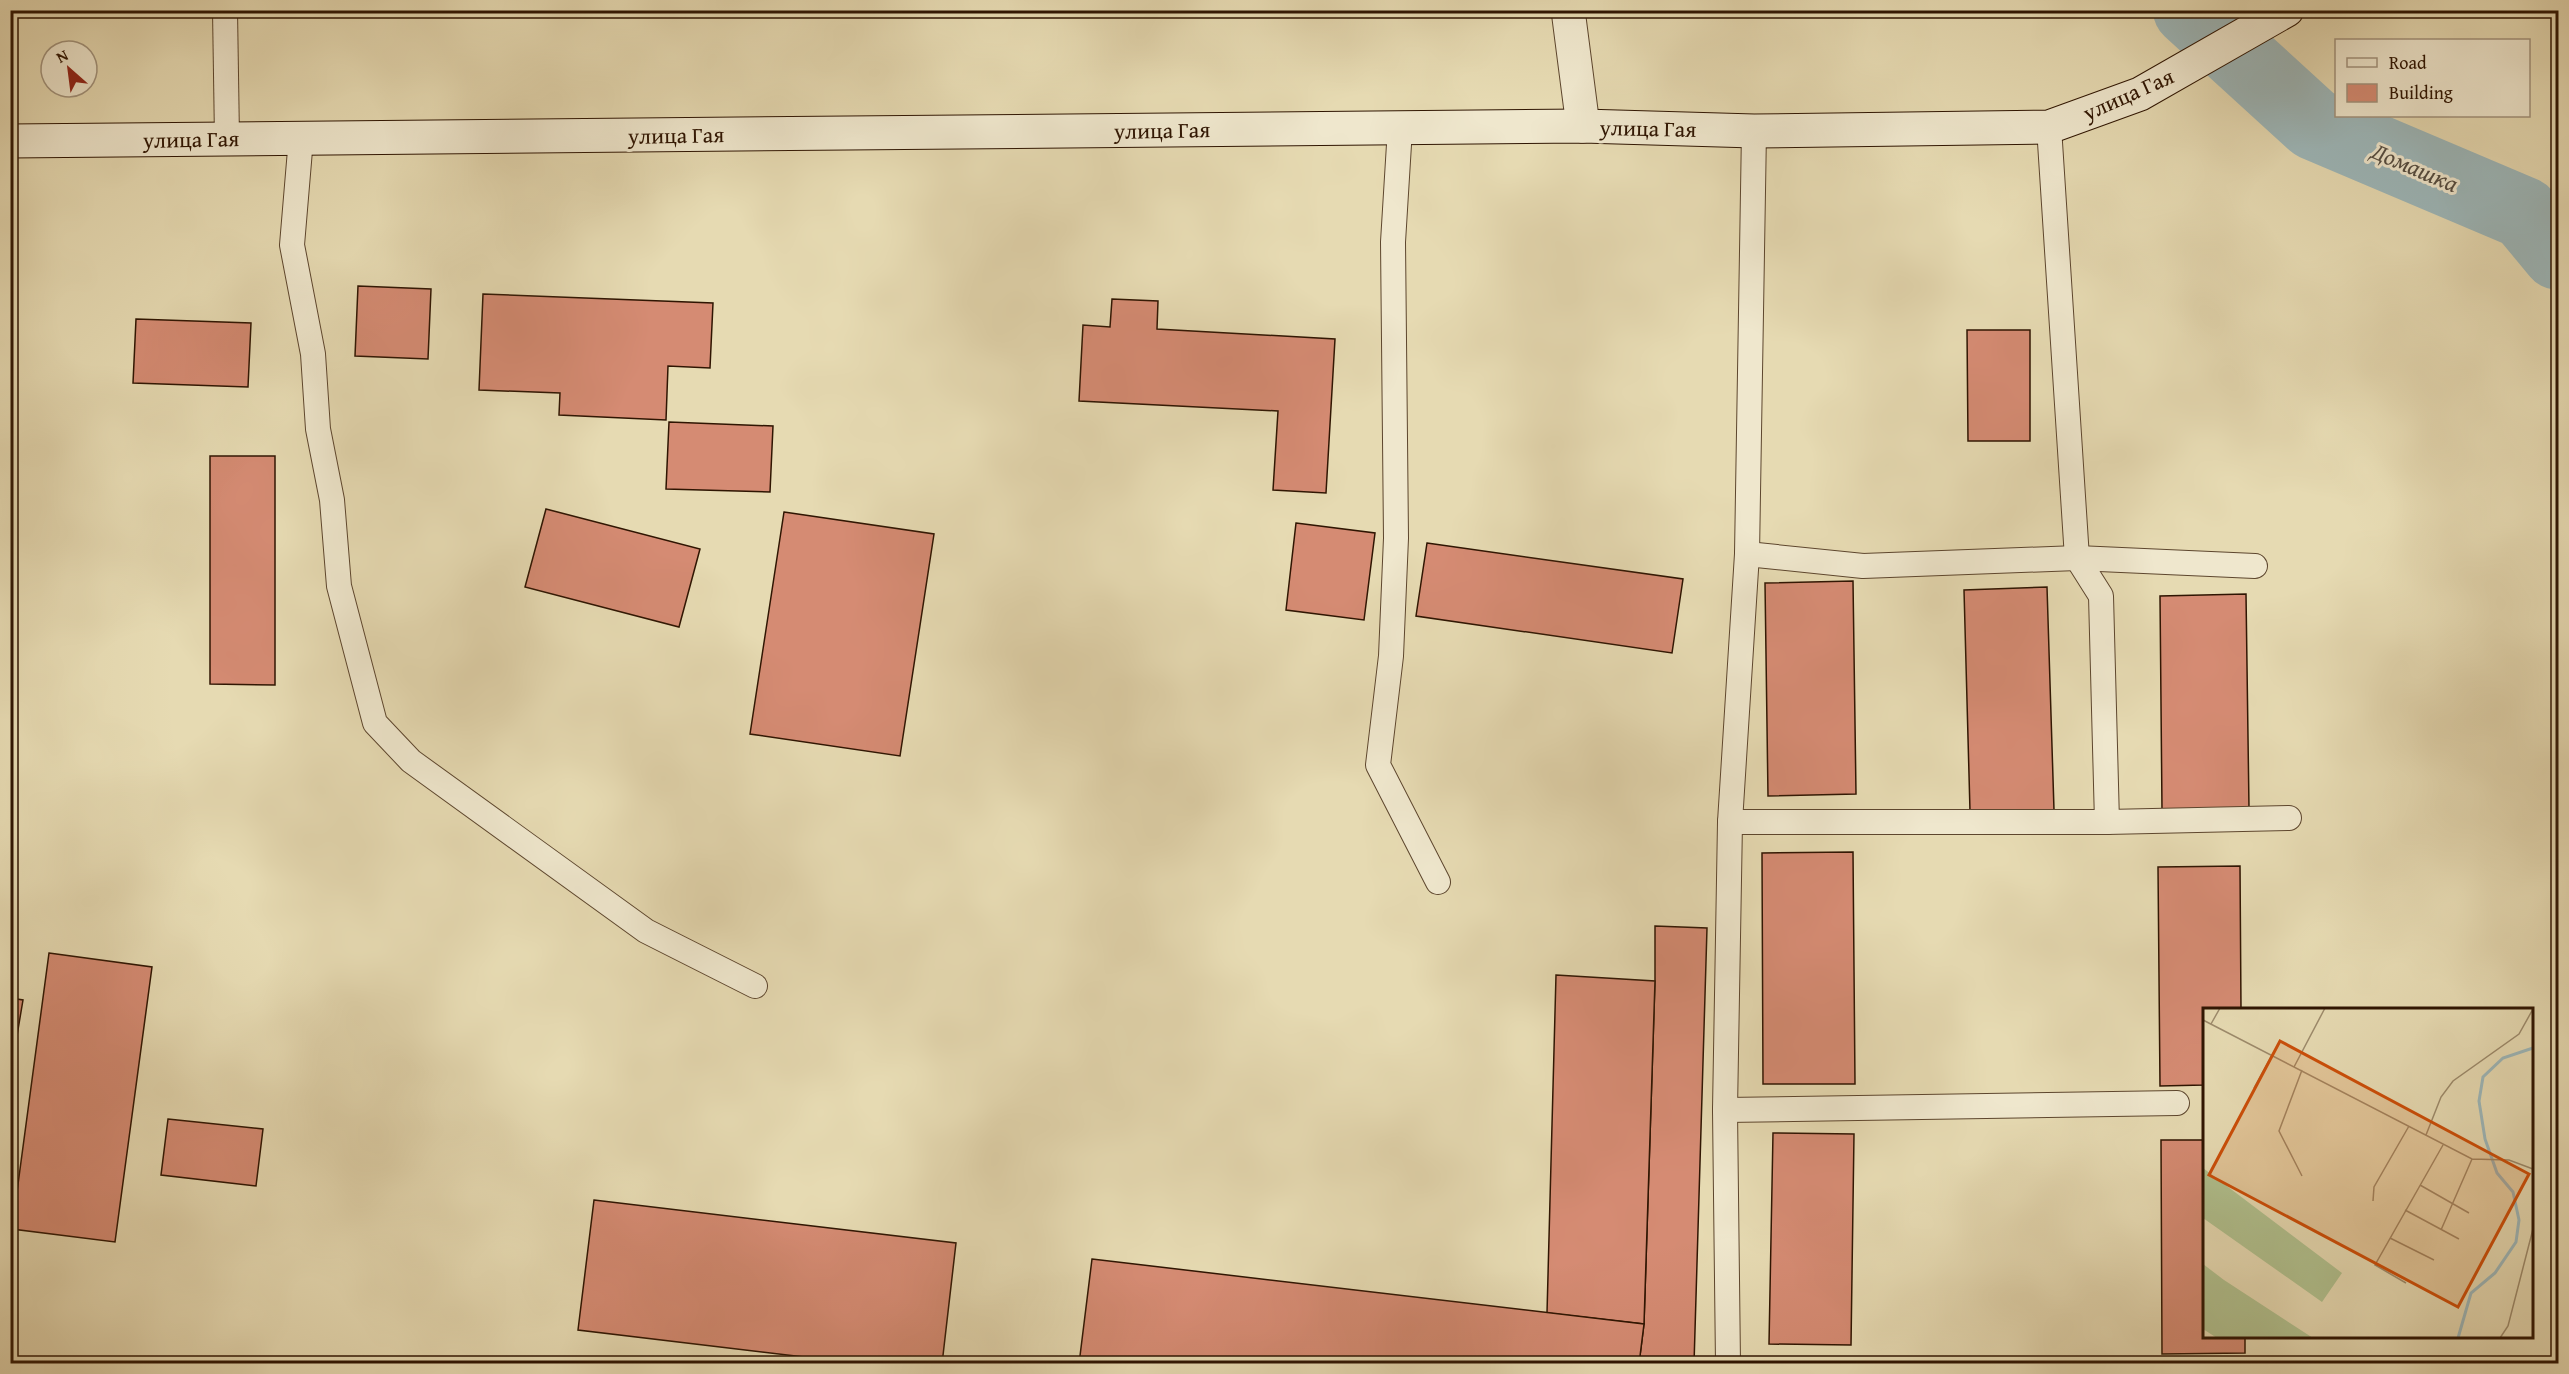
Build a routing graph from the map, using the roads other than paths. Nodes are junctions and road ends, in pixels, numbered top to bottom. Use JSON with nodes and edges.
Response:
{"nodes":[{"id":1,"x":225,"y":10,"type":"edge"},
{"id":2,"x":1568,"y":10,"type":"edge"},
{"id":3,"x":2287,"y":10,"type":"edge"},
{"id":4,"x":1582,"y":126,"type":"junction"},
{"id":5,"x":2049,"y":127,"type":"junction"},
{"id":6,"x":1400,"y":128,"type":"junction"},
{"id":7,"x":1754,"y":131,"type":"junction"},
{"id":8,"x":301,"y":138,"type":"junction"},
{"id":9,"x":227,"y":139,"type":"junction"},
{"id":10,"x":10,"y":141,"type":"edge"},
{"id":11,"x":1747,"y":554,"type":"junction"},
{"id":12,"x":2077,"y":558,"type":"junction"},
{"id":13,"x":2255,"y":566,"type":"dead end"},
{"id":14,"x":2289,"y":818,"type":"dead end"},
{"id":15,"x":1730,"y":822,"type":"junction"},
{"id":16,"x":2107,"y":822,"type":"junction"},
{"id":17,"x":1438,"y":882,"type":"dead end"},
{"id":18,"x":755,"y":986,"type":"dead end"},
{"id":19,"x":2177,"y":1103,"type":"dead end"},
{"id":20,"x":1725,"y":1110,"type":"junction"},
{"id":21,"x":1728,"y":1364,"type":"edge"}],
"edges":[{"from":1,"to":9,"type":"lane"},
{"from":2,"to":4,"type":"main road"},
{"from":3,"to":5,"type":"main road","name":"улица Гая"},
{"from":4,"to":6,"type":"main road","name":"улица Гая"},
{"from":4,"to":7,"type":"main road","name":"улица Гая"},
{"from":5,"to":7,"type":"main road","name":"улица Гая"},
{"from":5,"to":12,"type":"lane"},
{"from":6,"to":8,"type":"main road","name":"улица Гая"},
{"from":6,"to":17,"type":"lane"},
{"from":7,"to":11,"type":"lane"},
{"from":8,"to":9,"type":"main road","name":"улица Гая"},
{"from":8,"to":18,"type":"lane"},
{"from":9,"to":10,"type":"main road","name":"улица Гая"},
{"from":11,"to":12,"type":"lane"},
{"from":11,"to":15,"type":"lane"},
{"from":12,"to":13,"type":"lane"},
{"from":12,"to":16,"type":"lane"},
{"from":14,"to":16,"type":"lane"},
{"from":15,"to":16,"type":"lane"},
{"from":15,"to":20,"type":"lane"},
{"from":19,"to":20,"type":"lane"},
{"from":20,"to":21,"type":"lane"}]}
